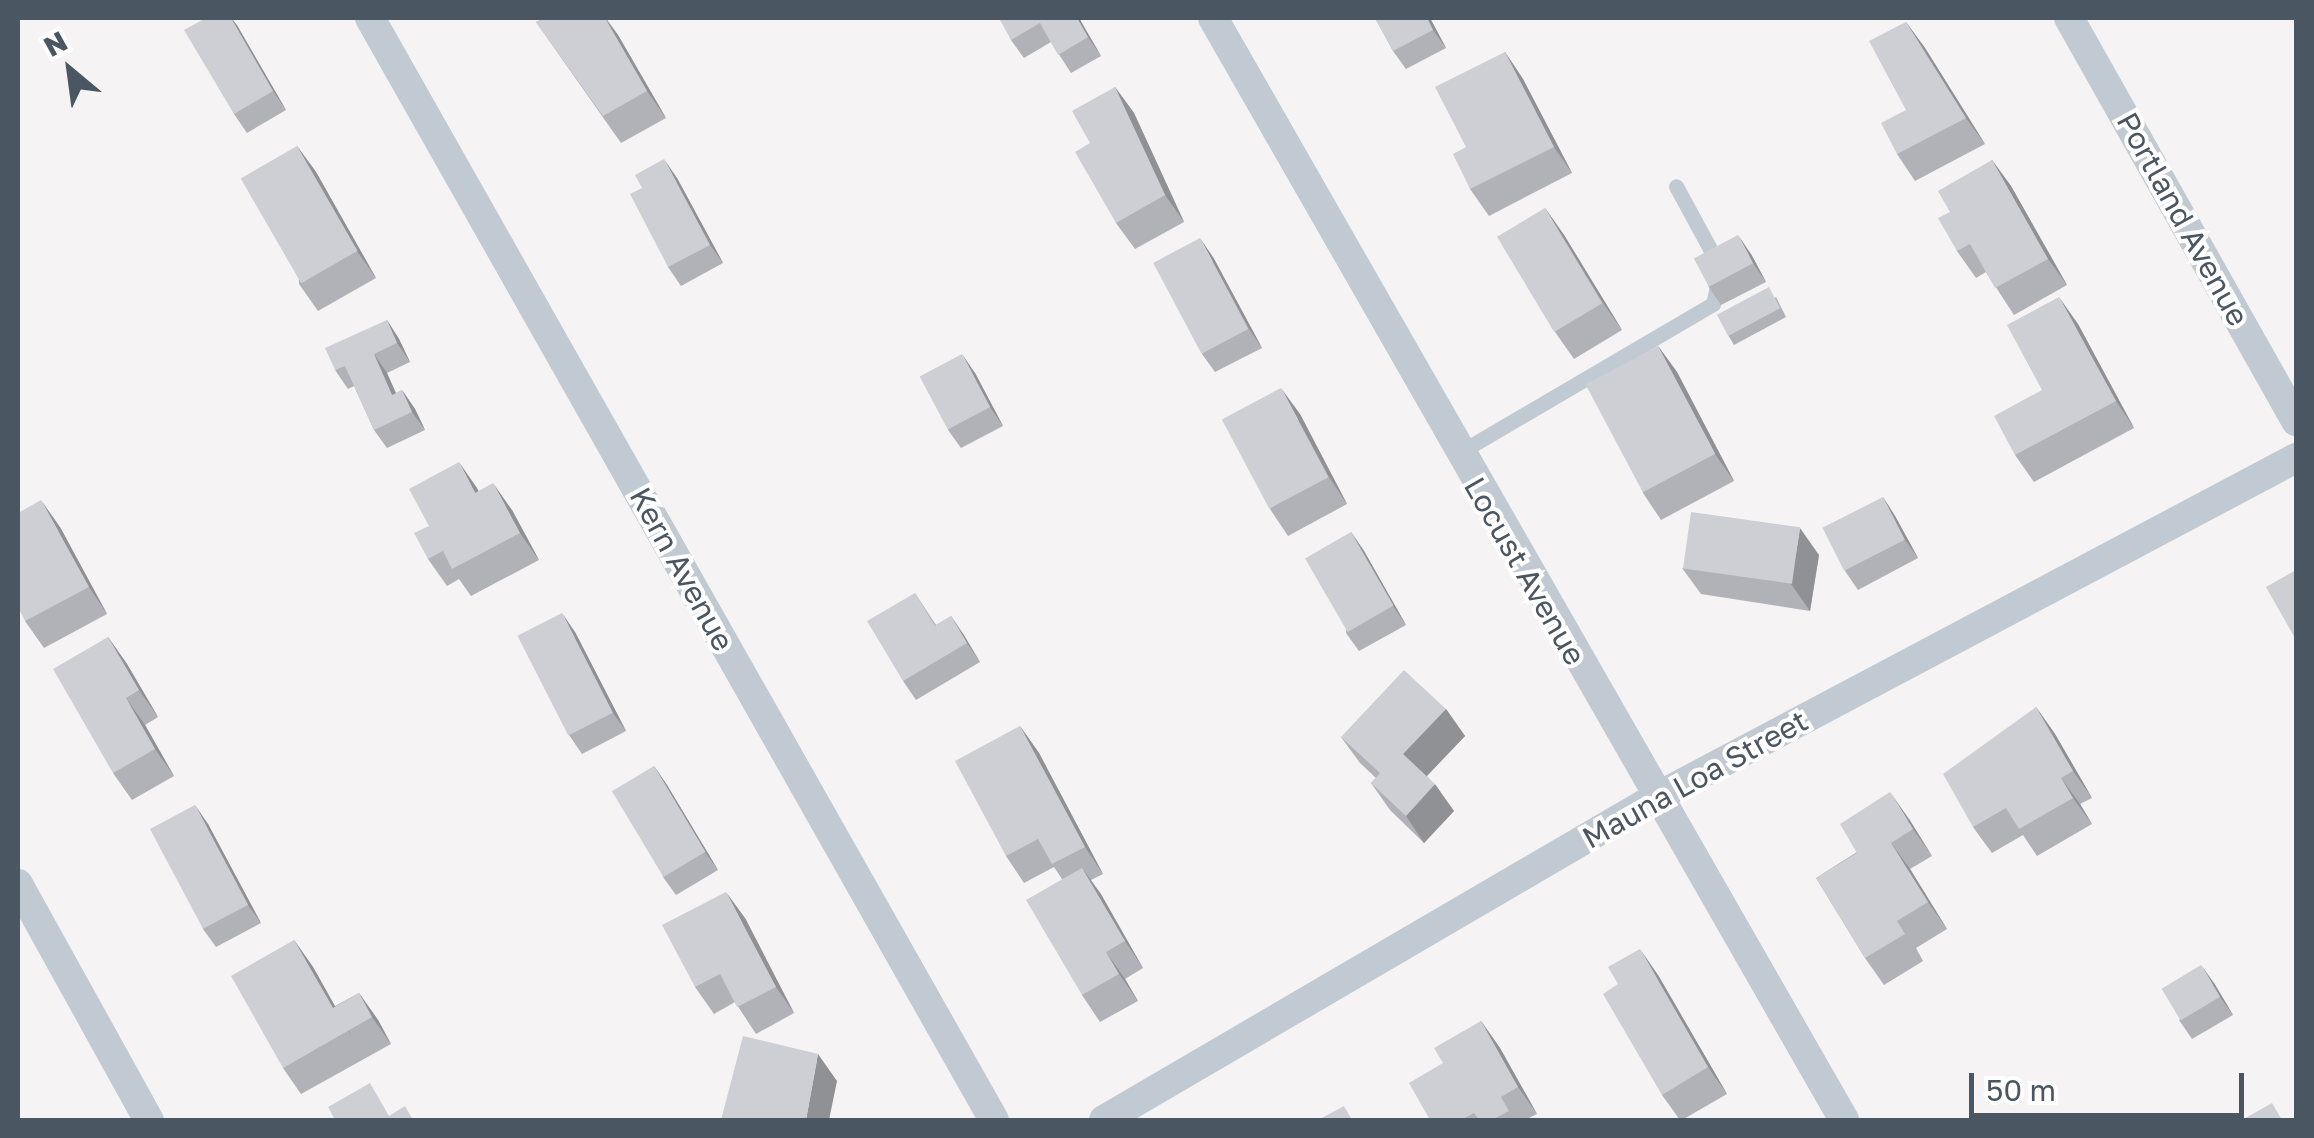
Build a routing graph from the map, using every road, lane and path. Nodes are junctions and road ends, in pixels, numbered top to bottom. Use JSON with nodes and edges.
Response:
{"nodes":[{"id":1,"x":370,"y":18,"type":"edge"},
{"id":2,"x":1213,"y":18,"type":"edge"},
{"id":3,"x":2069,"y":18,"type":"edge"},
{"id":4,"x":1676,"y":186,"type":"dead end"},
{"id":5,"x":2296,"y":420,"type":"edge"},
{"id":6,"x":1458,"y":454,"type":"junction"},
{"id":7,"x":2296,"y":458,"type":"edge"},
{"id":8,"x":1655,"y":798,"type":"junction"},
{"id":9,"x":18,"y":884,"type":"edge"},
{"id":10,"x":150,"y":1120,"type":"edge"},
{"id":11,"x":994,"y":1120,"type":"edge"},
{"id":12,"x":1104,"y":1120,"type":"edge"},
{"id":13,"x":1844,"y":1120,"type":"edge"}],
"edges":[{"from":1,"to":11,"type":"street","name":"Kern Avenue"},
{"from":2,"to":6,"type":"street","name":"Locust Avenue"},
{"from":3,"to":5,"type":"street","name":"Portland Avenue"},
{"from":4,"to":6,"type":"lane"},
{"from":6,"to":8,"type":"street","name":"Locust Avenue"},
{"from":7,"to":8,"type":"street","name":"Mauna Loa Street"},
{"from":8,"to":12,"type":"street","name":"Mauna Loa Street"},
{"from":8,"to":13,"type":"street","name":"Locust Avenue"},
{"from":9,"to":10,"type":"street"}]}
